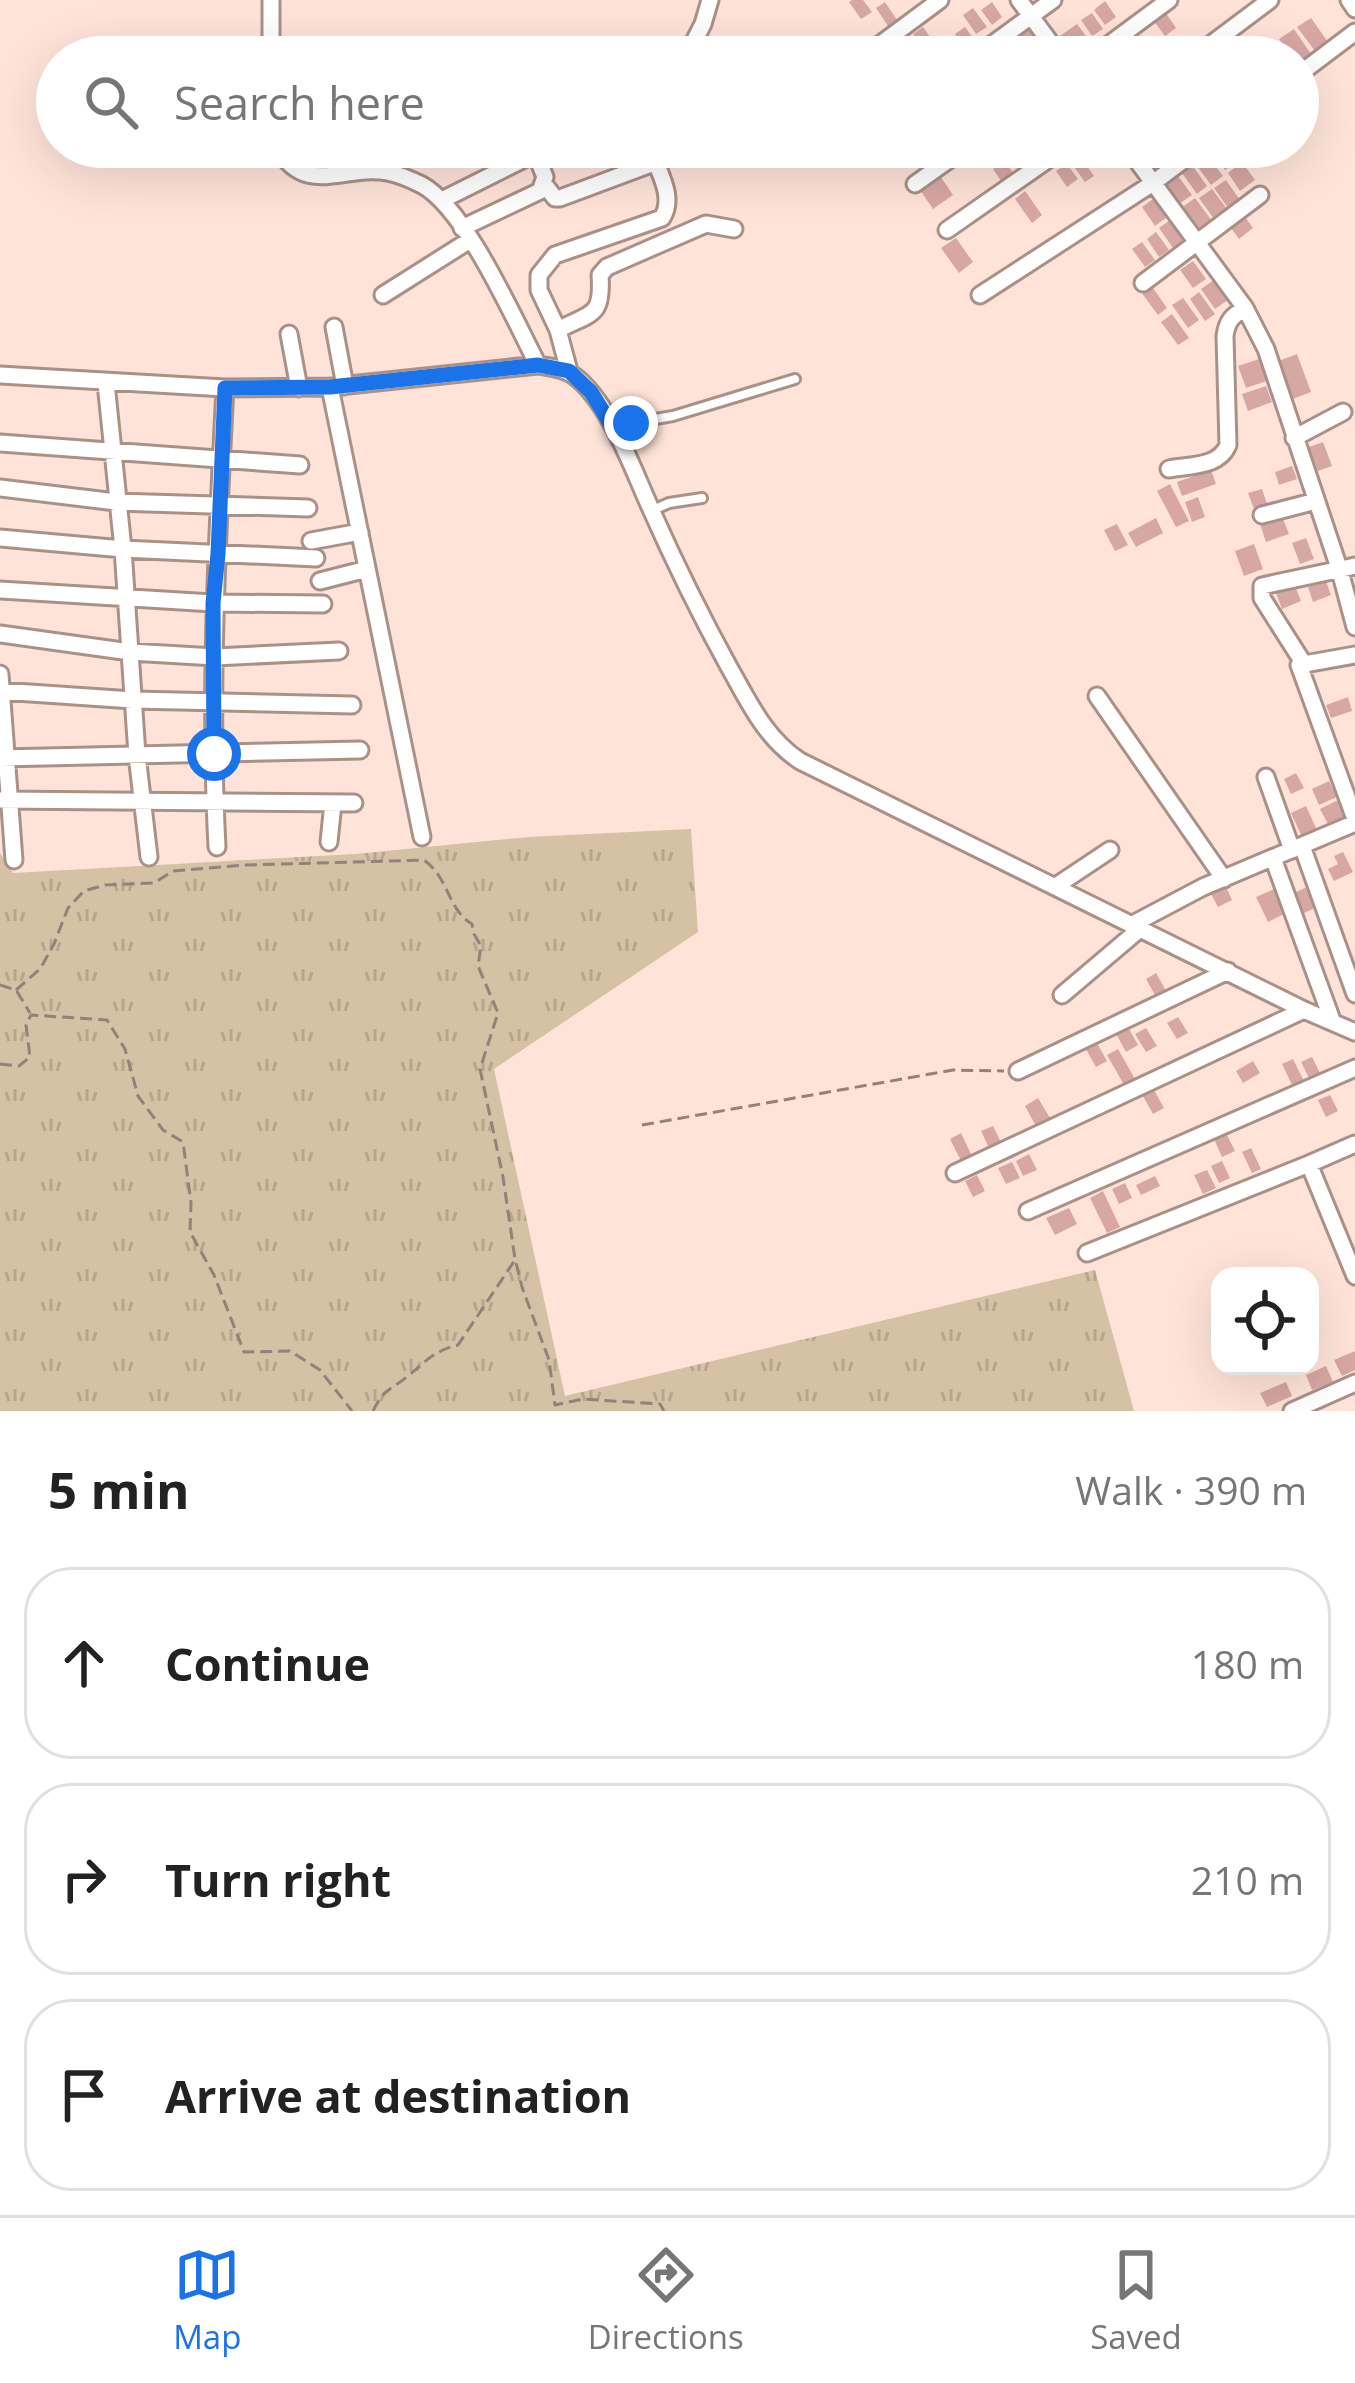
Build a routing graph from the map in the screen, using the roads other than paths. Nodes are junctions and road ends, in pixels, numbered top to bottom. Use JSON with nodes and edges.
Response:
{"nodes":[{"id":1,"x":271,"y":0,"type":"edge"},
{"id":2,"x":710,"y":0,"type":"edge"},
{"id":3,"x":940,"y":0,"type":"edge"},
{"id":4,"x":1019,"y":0,"type":"edge"},
{"id":5,"x":1053,"y":0,"type":"edge"},
{"id":6,"x":1169,"y":0,"type":"edge"},
{"id":7,"x":1270,"y":0,"type":"edge"},
{"id":8,"x":1349,"y":0,"type":"edge"},
{"id":9,"x":1355,"y":9,"type":"edge"},
{"id":10,"x":1032,"y":17,"type":"junction"},
{"id":11,"x":1355,"y":32,"type":"edge"},
{"id":12,"x":271,"y":36,"type":"edge"},
{"id":13,"x":697,"y":36,"type":"edge"},
{"id":14,"x":891,"y":36,"type":"edge"},
{"id":15,"x":1005,"y":36,"type":"edge"},
{"id":16,"x":1046,"y":36,"type":"edge"},
{"id":17,"x":1120,"y":36,"type":"edge"},
{"id":18,"x":1222,"y":36,"type":"edge"},
{"id":19,"x":1319,"y":59,"type":"edge"},
{"id":20,"x":294,"y":168,"type":"edge"},
{"id":21,"x":501,"y":168,"type":"edge"},
{"id":22,"x":541,"y":168,"type":"edge"},
{"id":23,"x":624,"y":168,"type":"edge"},
{"id":24,"x":657,"y":168,"type":"edge"},
{"id":25,"x":937,"y":168,"type":"edge"},
{"id":26,"x":1036,"y":168,"type":"edge"},
{"id":27,"x":1142,"y":168,"type":"edge"},
{"id":28,"x":1173,"y":168,"type":"edge"},
{"id":29,"x":1153,"y":183,"type":"junction"},
{"id":30,"x":544,"y":184,"type":"junction"},
{"id":31,"x":915,"y":184,"type":"dead end"},
{"id":32,"x":1260,"y":195,"type":"dead end"},
{"id":33,"x":442,"y":200,"type":"junction"},
{"id":34,"x":734,"y":229,"type":"dead end"},
{"id":35,"x":946,"y":230,"type":"dead end"},
{"id":36,"x":466,"y":234,"type":"junction"},
{"id":37,"x":1197,"y":243,"type":"junction"},
{"id":38,"x":1143,"y":283,"type":"dead end"},
{"id":39,"x":383,"y":295,"type":"dead end"},
{"id":40,"x":980,"y":295,"type":"dead end"},
{"id":41,"x":1245,"y":308,"type":"junction"},
{"id":42,"x":334,"y":327,"type":"dead end"},
{"id":43,"x":558,"y":330,"type":"junction"},
{"id":44,"x":289,"y":334,"type":"dead end"},
{"id":45,"x":538,"y":365,"type":"junction"},
{"id":46,"x":569,"y":371,"type":"junction"},
{"id":47,"x":0,"y":375,"type":"edge"},
{"id":48,"x":795,"y":379,"type":"dead end"},
{"id":49,"x":106,"y":383,"type":"junction"},
{"id":50,"x":338,"y":387,"type":"junction"},
{"id":51,"x":225,"y":388,"type":"junction"},
{"id":52,"x":299,"y":388,"type":"junction"},
{"id":53,"x":1343,"y":412,"type":"dead end"},
{"id":54,"x":612,"y":426,"type":"junction"},
{"id":55,"x":1294,"y":438,"type":"junction"},
{"id":56,"x":0,"y":443,"type":"edge"},
{"id":57,"x":113,"y":451,"type":"junction"},
{"id":58,"x":221,"y":461,"type":"junction"},
{"id":59,"x":299,"y":465,"type":"dead end"},
{"id":60,"x":1169,"y":470,"type":"dead end"},
{"id":61,"x":0,"y":488,"type":"edge"},
{"id":62,"x":702,"y":498,"type":"dead end"},
{"id":63,"x":1316,"y":501,"type":"junction"},
{"id":64,"x":116,"y":502,"type":"junction"},
{"id":65,"x":219,"y":505,"type":"junction"},
{"id":66,"x":308,"y":508,"type":"dead end"},
{"id":67,"x":652,"y":510,"type":"junction"},
{"id":68,"x":1262,"y":515,"type":"dead end"},
{"id":69,"x":360,"y":532,"type":"junction"},
{"id":70,"x":0,"y":538,"type":"edge"},
{"id":71,"x":122,"y":549,"type":"junction"},
{"id":72,"x":218,"y":554,"type":"junction"},
{"id":73,"x":1347,"y":568,"type":"edge"},
{"id":74,"x":367,"y":569,"type":"junction"},
{"id":75,"x":320,"y":581,"type":"dead end"},
{"id":76,"x":0,"y":590,"type":"edge"},
{"id":77,"x":126,"y":598,"type":"junction"},
{"id":78,"x":213,"y":603,"type":"junction"},
{"id":79,"x":323,"y":604,"type":"dead end"},
{"id":80,"x":1355,"y":627,"type":"edge"},
{"id":81,"x":0,"y":634,"type":"edge"},
{"id":82,"x":339,"y":651,"type":"dead end"},
{"id":83,"x":130,"y":652,"type":"junction"},
{"id":84,"x":1355,"y":655,"type":"edge"},
{"id":85,"x":214,"y":657,"type":"junction"},
{"id":86,"x":1304,"y":664,"type":"junction"},
{"id":87,"x":0,"y":674,"type":"edge"},
{"id":88,"x":1,"y":692,"type":"edge"},
{"id":89,"x":1097,"y":696,"type":"dead end"},
{"id":90,"x":133,"y":700,"type":"junction"},
{"id":91,"x":215,"y":702,"type":"junction"},
{"id":92,"x":352,"y":705,"type":"dead end"},
{"id":93,"x":360,"y":751,"type":"dead end"},
{"id":94,"x":214,"y":754,"type":"junction"},
{"id":95,"x":137,"y":755,"type":"junction"},
{"id":96,"x":3,"y":758,"type":"edge"},
{"id":97,"x":1266,"y":777,"type":"dead end"},
{"id":98,"x":143,"y":800,"type":"junction"},
{"id":99,"x":214,"y":800,"type":"junction"},
{"id":100,"x":5,"y":801,"type":"edge"},
{"id":101,"x":333,"y":803,"type":"junction"},
{"id":102,"x":354,"y":803,"type":"dead end"},
{"id":103,"x":1354,"y":814,"type":"edge"},
{"id":104,"x":422,"y":837,"type":"dead end"},
{"id":105,"x":329,"y":842,"type":"dead end"},
{"id":106,"x":217,"y":847,"type":"dead end"},
{"id":107,"x":1297,"y":848,"type":"junction"},
{"id":108,"x":1110,"y":850,"type":"dead end"},
{"id":109,"x":148,"y":857,"type":"dead end"},
{"id":110,"x":1273,"y":858,"type":"junction"},
{"id":111,"x":14,"y":860,"type":"dead end"},
{"id":112,"x":1224,"y":879,"type":"junction"},
{"id":113,"x":1056,"y":886,"type":"junction"},
{"id":114,"x":1137,"y":926,"type":"junction"},
{"id":115,"x":1228,"y":970,"type":"junction"},
{"id":116,"x":1355,"y":994,"type":"edge"},
{"id":117,"x":1062,"y":995,"type":"dead end"},
{"id":118,"x":1304,"y":1010,"type":"junction"},
{"id":119,"x":1332,"y":1020,"type":"junction"},
{"id":120,"x":1355,"y":1032,"type":"edge"},
{"id":121,"x":1355,"y":1068,"type":"edge"},
{"id":122,"x":1018,"y":1071,"type":"road end"},
{"id":123,"x":1355,"y":1144,"type":"edge"},
{"id":124,"x":1309,"y":1164,"type":"junction"},
{"id":125,"x":955,"y":1173,"type":"dead end"},
{"id":126,"x":1028,"y":1211,"type":"dead end"},
{"id":127,"x":1087,"y":1253,"type":"dead end"},
{"id":128,"x":1355,"y":1276,"type":"edge"},
{"id":129,"x":1355,"y":1383,"type":"edge"},
{"id":130,"x":1292,"y":1411,"type":"edge"}],
"edges":[{"from":1,"to":12,"type":"street"},
{"from":2,"to":13,"type":"street"},
{"from":3,"to":14,"type":"street"},
{"from":4,"to":10,"type":"street"},
{"from":5,"to":10,"type":"street"},
{"from":6,"to":17,"type":"street"},
{"from":7,"to":18,"type":"street"},
{"from":8,"to":9,"type":"street"},
{"from":10,"to":15,"type":"street"},
{"from":10,"to":16,"type":"street"},
{"from":11,"to":19,"type":"street"},
{"from":20,"to":33,"type":"street"},
{"from":21,"to":33,"type":"street"},
{"from":22,"to":30,"type":"street"},
{"from":23,"to":30,"type":"street"},
{"from":24,"to":43,"type":"street"},
{"from":25,"to":31,"type":"street"},
{"from":26,"to":35,"type":"street"},
{"from":27,"to":29,"type":"street"},
{"from":28,"to":29,"type":"street"},
{"from":29,"to":37,"type":"street"},
{"from":29,"to":40,"type":"street"},
{"from":30,"to":36,"type":"street"},
{"from":32,"to":37,"type":"street"},
{"from":33,"to":36,"type":"street"},
{"from":34,"to":43,"type":"street"},
{"from":36,"to":39,"type":"street"},
{"from":36,"to":45,"type":"street"},
{"from":37,"to":38,"type":"street"},
{"from":37,"to":41,"type":"street"},
{"from":41,"to":55,"type":"street"},
{"from":41,"to":60,"type":"street"},
{"from":42,"to":50,"type":"street"},
{"from":43,"to":46,"type":"street"},
{"from":44,"to":52,"type":"street"},
{"from":45,"to":46,"type":"street"},
{"from":45,"to":50,"type":"street"},
{"from":46,"to":54,"type":"street"},
{"from":47,"to":49,"type":"street"},
{"from":48,"to":54,"type":"lane"},
{"from":49,"to":51,"type":"street"},
{"from":49,"to":57,"type":"street"},
{"from":50,"to":52,"type":"street"},
{"from":50,"to":69,"type":"street"},
{"from":51,"to":52,"type":"street"},
{"from":51,"to":58,"type":"street"},
{"from":53,"to":55,"type":"street"},
{"from":54,"to":67,"type":"street"},
{"from":55,"to":63,"type":"street"},
{"from":56,"to":57,"type":"street"},
{"from":57,"to":58,"type":"street"},
{"from":57,"to":64,"type":"street"},
{"from":58,"to":59,"type":"street"},
{"from":58,"to":65,"type":"street"},
{"from":61,"to":64,"type":"street"},
{"from":62,"to":67,"type":"lane"},
{"from":63,"to":68,"type":"street"},
{"from":63,"to":73,"type":"street"},
{"from":64,"to":65,"type":"street"},
{"from":64,"to":71,"type":"street"},
{"from":65,"to":66,"type":"street"},
{"from":65,"to":72,"type":"street"},
{"from":67,"to":113,"type":"street"},
{"from":69,"to":72,"type":"street"},
{"from":69,"to":74,"type":"street"},
{"from":70,"to":71,"type":"street"},
{"from":71,"to":72,"type":"street"},
{"from":71,"to":77,"type":"street"},
{"from":72,"to":78,"type":"street"},
{"from":73,"to":80,"type":"street"},
{"from":73,"to":86,"type":"street"},
{"from":74,"to":75,"type":"street"},
{"from":74,"to":104,"type":"street"},
{"from":76,"to":77,"type":"street"},
{"from":77,"to":78,"type":"street"},
{"from":77,"to":83,"type":"street"},
{"from":78,"to":79,"type":"street"},
{"from":78,"to":85,"type":"street"},
{"from":81,"to":83,"type":"street"},
{"from":82,"to":85,"type":"street"},
{"from":83,"to":85,"type":"street"},
{"from":83,"to":90,"type":"street"},
{"from":84,"to":86,"type":"street"},
{"from":85,"to":91,"type":"street"},
{"from":86,"to":103,"type":"street"},
{"from":87,"to":88,"type":"street"},
{"from":88,"to":90,"type":"street"},
{"from":88,"to":96,"type":"street"},
{"from":89,"to":112,"type":"street"},
{"from":90,"to":91,"type":"street"},
{"from":90,"to":95,"type":"street"},
{"from":91,"to":92,"type":"street"},
{"from":91,"to":94,"type":"street"},
{"from":93,"to":94,"type":"street"},
{"from":94,"to":95,"type":"street"},
{"from":94,"to":99,"type":"street"},
{"from":95,"to":96,"type":"street"},
{"from":95,"to":98,"type":"street"},
{"from":96,"to":100,"type":"street"},
{"from":97,"to":107,"type":"street"},
{"from":98,"to":99,"type":"street"},
{"from":98,"to":100,"type":"street"},
{"from":98,"to":109,"type":"street"},
{"from":99,"to":101,"type":"street"},
{"from":99,"to":106,"type":"street"},
{"from":100,"to":111,"type":"street"},
{"from":101,"to":102,"type":"street"},
{"from":101,"to":105,"type":"street"},
{"from":103,"to":107,"type":"street"},
{"from":107,"to":110,"type":"street"},
{"from":107,"to":116,"type":"street"},
{"from":108,"to":113,"type":"street"},
{"from":110,"to":112,"type":"street"},
{"from":110,"to":119,"type":"street"},
{"from":112,"to":114,"type":"street"},
{"from":113,"to":114,"type":"street"},
{"from":114,"to":115,"type":"street"},
{"from":114,"to":117,"type":"street"},
{"from":115,"to":118,"type":"street"},
{"from":115,"to":122,"type":"street"},
{"from":118,"to":119,"type":"street"},
{"from":118,"to":125,"type":"street"},
{"from":119,"to":120,"type":"street"},
{"from":121,"to":126,"type":"street"},
{"from":123,"to":124,"type":"street"},
{"from":124,"to":127,"type":"street"},
{"from":124,"to":128,"type":"street"},
{"from":129,"to":130,"type":"street"}]}
